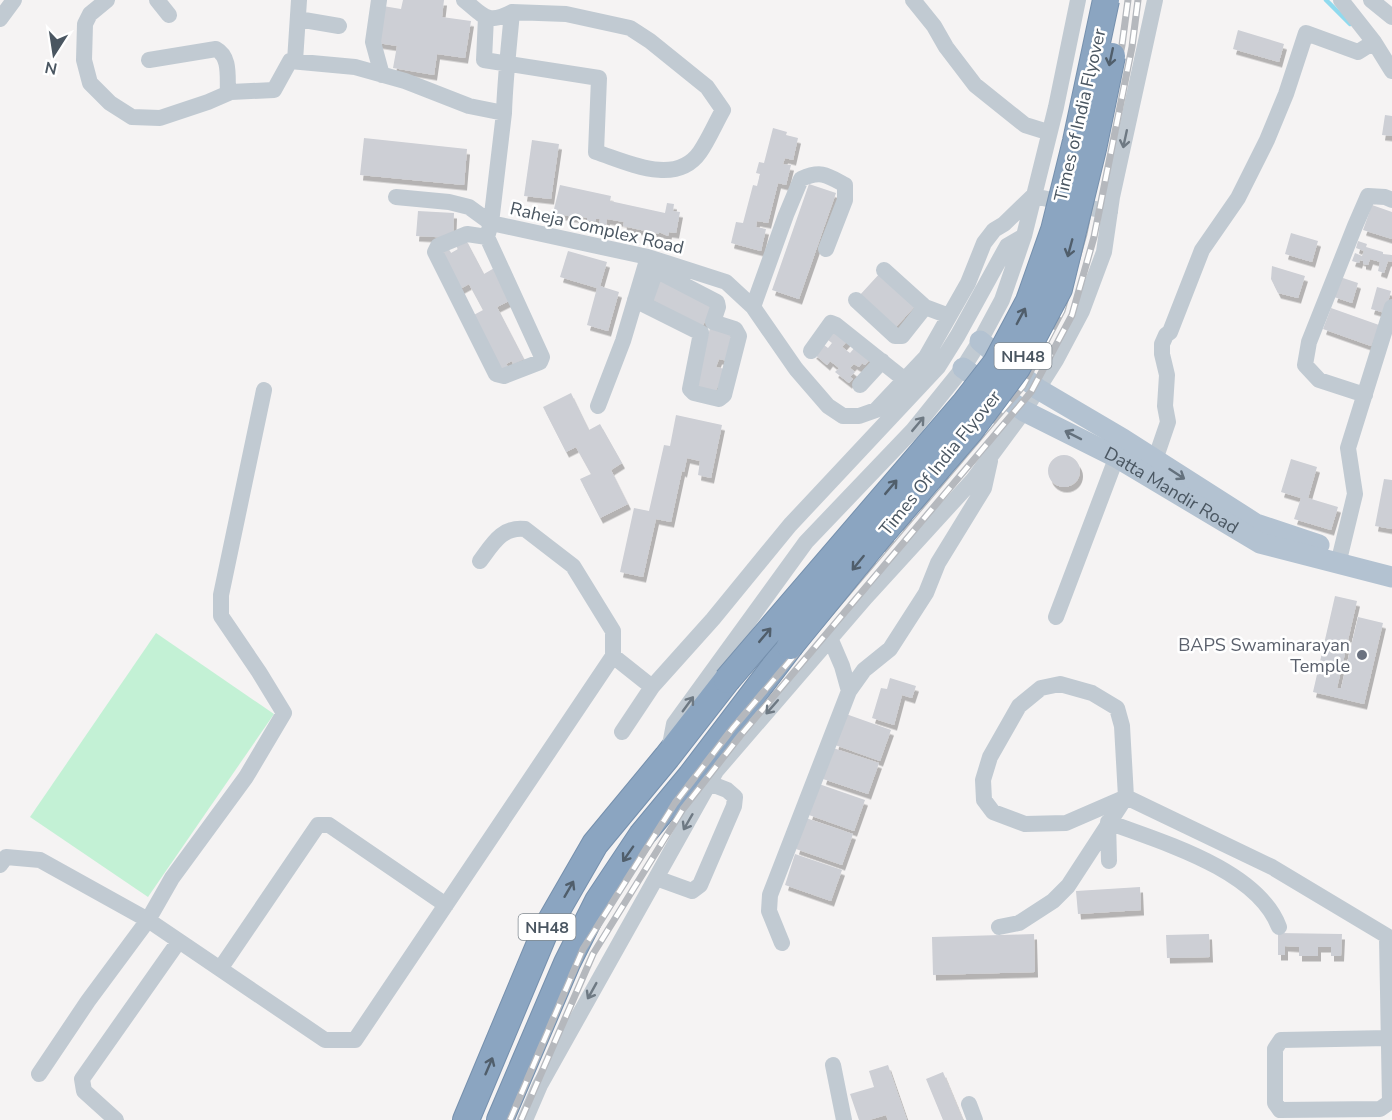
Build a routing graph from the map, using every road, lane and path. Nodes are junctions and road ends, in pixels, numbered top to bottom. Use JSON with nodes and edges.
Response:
{"nodes":[{"id":1,"x":14,"y":0,"type":"edge"},
{"id":2,"x":107,"y":0,"type":"edge"},
{"id":3,"x":157,"y":0,"type":"edge"},
{"id":4,"x":299,"y":0,"type":"edge"},
{"id":5,"x":379,"y":0,"type":"edge"},
{"id":6,"x":464,"y":0,"type":"edge"},
{"id":7,"x":913,"y":0,"type":"edge"},
{"id":8,"x":1068,"y":0,"type":"edge"},
{"id":9,"x":1078,"y":0,"type":"edge"},
{"id":10,"x":1106,"y":0,"type":"edge"},
{"id":11,"x":1123,"y":0,"type":"edge"},
{"id":12,"x":1155,"y":0,"type":"edge"},
{"id":13,"x":1371,"y":0,"type":"edge"},
{"id":14,"x":1348,"y":3,"type":"edge"},
{"id":15,"x":512,"y":12,"type":"junction"},
{"id":16,"x":169,"y":15,"type":"dead end"},
{"id":17,"x":486,"y":17,"type":"junction"},
{"id":18,"x":1392,"y":17,"type":"edge"},
{"id":19,"x":0,"y":19,"type":"edge"},
{"id":20,"x":298,"y":19,"type":"junction"},
{"id":21,"x":339,"y":26,"type":"dead end"},
{"id":22,"x":1383,"y":48,"type":"edge"},
{"id":23,"x":149,"y":60,"type":"dead end"},
{"id":24,"x":295,"y":61,"type":"junction"},
{"id":25,"x":508,"y":63,"type":"junction"},
{"id":26,"x":1392,"y":71,"type":"edge"},
{"id":27,"x":382,"y":75,"type":"junction"},
{"id":28,"x":228,"y":93,"type":"junction"},
{"id":29,"x":504,"y":113,"type":"junction"},
{"id":30,"x":1041,"y":130,"type":"junction"},
{"id":31,"x":1033,"y":196,"type":"junction"},
{"id":32,"x":396,"y":197,"type":"dead end"},
{"id":33,"x":1392,"y":200,"type":"edge"},
{"id":34,"x":1110,"y":212,"type":"junction"},
{"id":35,"x":489,"y":230,"type":"junction"},
{"id":36,"x":1054,"y":230,"type":"joint"},
{"id":37,"x":1024,"y":236,"type":"junction"},
{"id":38,"x":826,"y":249,"type":"dead end"},
{"id":39,"x":648,"y":256,"type":"junction"},
{"id":40,"x":884,"y":270,"type":"dead end"},
{"id":41,"x":856,"y":300,"type":"dead end"},
{"id":42,"x":639,"y":302,"type":"junction"},
{"id":43,"x":753,"y":307,"type":"junction"},
{"id":44,"x":925,"y":307,"type":"junction"},
{"id":45,"x":1392,"y":307,"type":"edge"},
{"id":46,"x":949,"y":316,"type":"junction"},
{"id":47,"x":980,"y":341,"type":"junction"},
{"id":48,"x":811,"y":351,"type":"dead end"},
{"id":49,"x":882,"y":361,"type":"junction"},
{"id":50,"x":963,"y":368,"type":"junction"},
{"id":51,"x":905,"y":380,"type":"junction"},
{"id":52,"x":860,"y":385,"type":"dead end"},
{"id":53,"x":1038,"y":389,"type":"junction"},
{"id":54,"x":264,"y":390,"type":"dead end"},
{"id":55,"x":1365,"y":395,"type":"junction"},
{"id":56,"x":598,"y":406,"type":"dead end"},
{"id":57,"x":1024,"y":411,"type":"junction"},
{"id":58,"x":1120,"y":448,"type":"junction"},
{"id":59,"x":992,"y":454,"type":"junction"},
{"id":60,"x":1155,"y":460,"type":"junction"},
{"id":61,"x":1339,"y":558,"type":"junction"},
{"id":62,"x":480,"y":561,"type":"dead end"},
{"id":63,"x":1392,"y":563,"type":"edge"},
{"id":64,"x":1392,"y":578,"type":"edge"},
{"id":65,"x":1056,"y":617,"type":"dead end"},
{"id":66,"x":830,"y":638,"type":"junction"},
{"id":67,"x":613,"y":656,"type":"junction"},
{"id":68,"x":652,"y":687,"type":"junction"},
{"id":69,"x":849,"y":691,"type":"junction"},
{"id":70,"x":622,"y":732,"type":"dead end"},
{"id":71,"x":668,"y":757,"type":"junction"},
{"id":72,"x":706,"y":776,"type":"junction"},
{"id":73,"x":1126,"y":797,"type":"junction"},
{"id":74,"x":1108,"y":822,"type":"junction"},
{"id":75,"x":1109,"y":861,"type":"dead end"},
{"id":76,"x":0,"y":865,"type":"edge"},
{"id":77,"x":656,"y":878,"type":"junction"},
{"id":78,"x":446,"y":905,"type":"junction"},
{"id":79,"x":148,"y":920,"type":"junction"},
{"id":80,"x":999,"y":927,"type":"dead end"},
{"id":81,"x":1279,"y":927,"type":"dead end"},
{"id":82,"x":1390,"y":938,"type":"edge"},
{"id":83,"x":179,"y":941,"type":"junction"},
{"id":84,"x":782,"y":943,"type":"dead end"},
{"id":85,"x":220,"y":969,"type":"junction"},
{"id":86,"x":1389,"y":1038,"type":"junction"},
{"id":87,"x":833,"y":1065,"type":"dead end"},
{"id":88,"x":39,"y":1074,"type":"dead end"},
{"id":89,"x":116,"y":1120,"type":"edge"},
{"id":90,"x":466,"y":1120,"type":"edge"},
{"id":91,"x":500,"y":1120,"type":"edge"},
{"id":92,"x":525,"y":1120,"type":"edge"},
{"id":93,"x":844,"y":1120,"type":"edge"}],
"edges":[{"from":1,"to":19,"type":"street"},
{"from":2,"to":28,"type":"street"},
{"from":3,"to":16,"type":"street"},
{"from":4,"to":20,"type":"street"},
{"from":5,"to":27,"type":"street"},
{"from":6,"to":17,"type":"street"},
{"from":7,"to":30,"type":"street"},
{"from":8,"to":30,"type":"street"},
{"from":9,"to":31,"type":"street"},
{"from":10,"to":36,"type":"highway","name":"Times of India Flyover","number":"NH48","bridge":true},
{"from":11,"to":72,"type":"highway","name":"Times Of India Flyover","number":"NH48","one_way":true,"bridge":true},
{"from":12,"to":34,"type":"street","one_way":true},
{"from":13,"to":18,"type":"street"},
{"from":14,"to":22,"type":"street"},
{"from":15,"to":17,"type":"street"},
{"from":15,"to":25,"type":"street","name":"Raheja Complex Road"},
{"from":15,"to":25,"type":"street"},
{"from":17,"to":25,"type":"street"},
{"from":20,"to":21,"type":"street"},
{"from":20,"to":24,"type":"street"},
{"from":22,"to":26,"type":"street"},
{"from":22,"to":60,"type":"street"},
{"from":23,"to":28,"type":"street"},
{"from":24,"to":27,"type":"street"},
{"from":24,"to":28,"type":"street"},
{"from":25,"to":29,"type":"street","name":"Raheja Complex Road"},
{"from":27,"to":29,"type":"street"},
{"from":29,"to":35,"type":"street","name":"Raheja Complex Road"},
{"from":30,"to":31,"type":"street"},
{"from":31,"to":34,"type":"street"},
{"from":31,"to":37,"type":"street"},
{"from":31,"to":46,"type":"street","name":"Raheja Complex Road"},
{"from":32,"to":35,"type":"street"},
{"from":33,"to":55,"type":"street"},
{"from":34,"to":53,"type":"street"},
{"from":35,"to":35,"type":"street"},
{"from":35,"to":39,"type":"street","name":"Raheja Complex Road"},
{"from":71,"to":36,"type":"highway","name":"Times Of India Flyover","number":"NH48","one_way":true,"bridge":true},
{"from":37,"to":47,"type":"street"},
{"from":37,"to":68,"type":"street"},
{"from":38,"to":43,"type":"street"},
{"from":39,"to":42,"type":"street"},
{"from":39,"to":43,"type":"street","name":"Raheja Complex Road"},
{"from":40,"to":44,"type":"street"},
{"from":41,"to":44,"type":"street"},
{"from":42,"to":42,"type":"street"},
{"from":42,"to":56,"type":"street"},
{"from":43,"to":51,"type":"street","name":"Raheja Complex Road"},
{"from":44,"to":46,"type":"street"},
{"from":45,"to":55,"type":"street"},
{"from":46,"to":51,"type":"street","name":"Raheja Complex Road"},
{"from":47,"to":50,"type":"street"},
{"from":47,"to":53,"type":"main road","name":"Datta Mandir Road"},
{"from":48,"to":49,"type":"street"},
{"from":49,"to":51,"type":"street"},
{"from":49,"to":52,"type":"street"},
{"from":50,"to":57,"type":"main road","name":"Datta Mandir Road"},
{"from":71,"to":50,"type":"street","one_way":true},
{"from":53,"to":57,"type":"street"},
{"from":53,"to":58,"type":"main road","name":"Datta Mandir Road"},
{"from":54,"to":79,"type":"street"},
{"from":55,"to":61,"type":"street"},
{"from":58,"to":57,"type":"main road","name":"Datta Mandir Road","one_way":true},
{"from":57,"to":59,"type":"street"},
{"from":58,"to":60,"type":"main road","name":"Datta Mandir Road"},
{"from":58,"to":61,"type":"main road","name":"Datta Mandir Road"},
{"from":58,"to":65,"type":"street"},
{"from":59,"to":66,"type":"street"},
{"from":59,"to":69,"type":"street"},
{"from":60,"to":61,"type":"main road","name":"Datta Mandir Road","one_way":true},
{"from":61,"to":63,"type":"main road","name":"Datta Mandir Road"},
{"from":61,"to":64,"type":"main road","name":"Datta Mandir Road"},
{"from":62,"to":67,"type":"street"},
{"from":66,"to":69,"type":"street"},
{"from":66,"to":72,"type":"street","one_way":true},
{"from":67,"to":68,"type":"street"},
{"from":67,"to":78,"type":"street"},
{"from":68,"to":70,"type":"street"},
{"from":69,"to":84,"type":"street"},
{"from":90,"to":71,"type":"highway","number":"NH48","one_way":true},
{"from":72,"to":77,"type":"street","one_way":true},
{"from":72,"to":77,"type":"street"},
{"from":72,"to":91,"type":"highway","number":"NH48","one_way":true},
{"from":73,"to":73,"type":"street"},
{"from":73,"to":74,"type":"street"},
{"from":73,"to":82,"type":"street"},
{"from":74,"to":75,"type":"street"},
{"from":74,"to":80,"type":"street"},
{"from":74,"to":81,"type":"street"},
{"from":76,"to":79,"type":"street"},
{"from":77,"to":92,"type":"street","one_way":true},
{"from":78,"to":85,"type":"street"},
{"from":78,"to":85,"type":"street"},
{"from":79,"to":83,"type":"street"},
{"from":79,"to":88,"type":"street"},
{"from":82,"to":86,"type":"street"},
{"from":83,"to":85,"type":"street"},
{"from":83,"to":89,"type":"street"},
{"from":86,"to":86,"type":"street"},
{"from":87,"to":93,"type":"street"}]}
